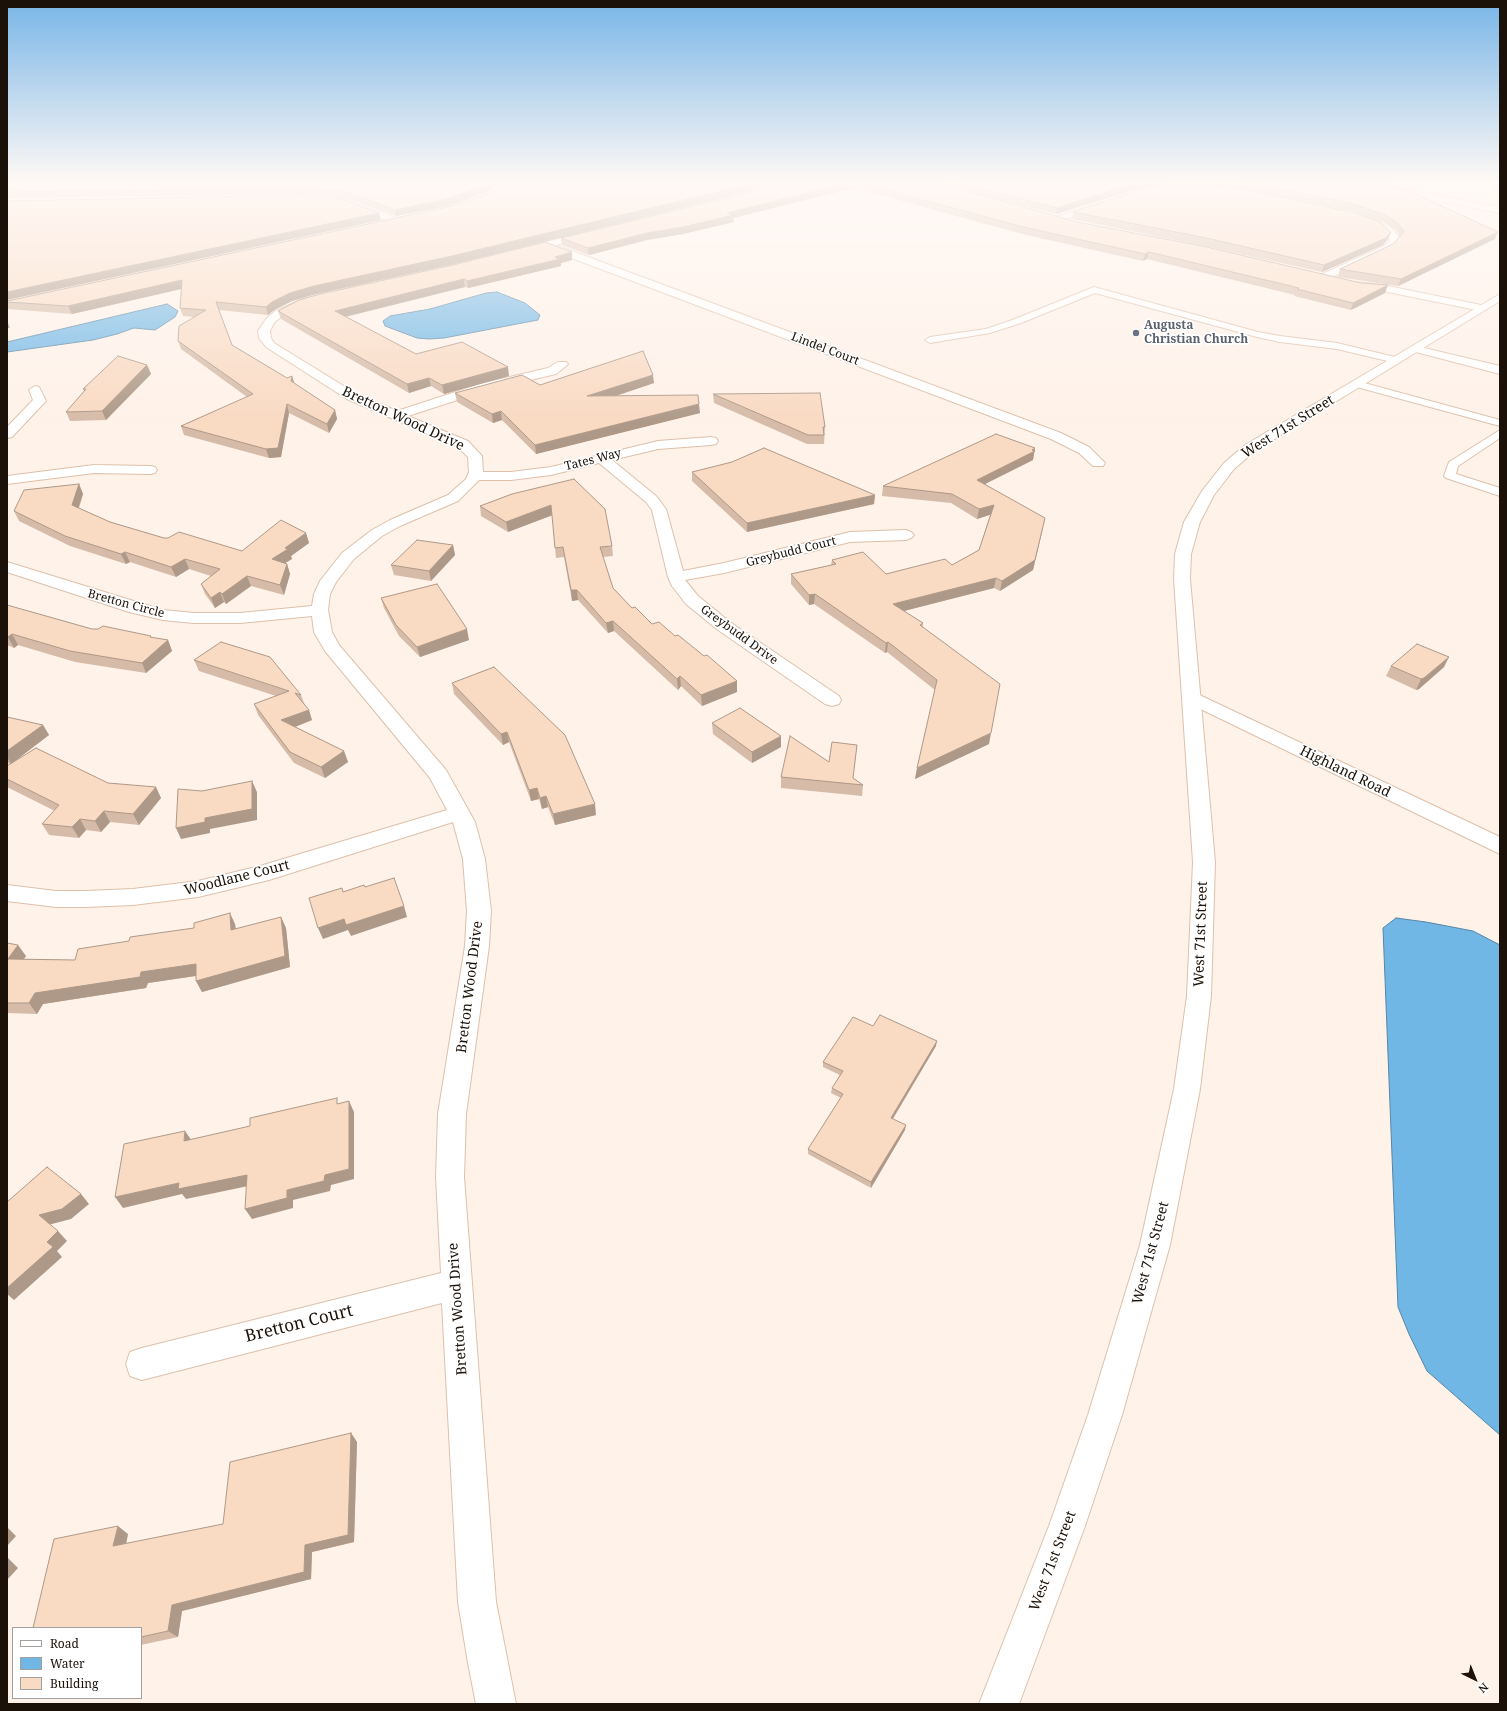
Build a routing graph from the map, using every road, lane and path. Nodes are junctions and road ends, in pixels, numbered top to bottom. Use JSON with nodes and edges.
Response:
{"nodes":[{"id":1,"x":595,"y":263,"type":"edge"},
{"id":2,"x":1352,"y":263,"type":"edge"},
{"id":3,"x":1108,"y":285,"type":"dead end"},
{"id":4,"x":1359,"y":286,"type":"junction"},
{"id":5,"x":1094,"y":290,"type":"junction"},
{"id":6,"x":1500,"y":297,"type":"edge"},
{"id":7,"x":308,"y":300,"type":"edge"},
{"id":8,"x":1422,"y":307,"type":"dead end"},
{"id":9,"x":1481,"y":308,"type":"junction"},
{"id":10,"x":1452,"y":314,"type":"dead end"},
{"id":11,"x":1228,"y":317,"type":"dead end"},
{"id":12,"x":1466,"y":318,"type":"junction"},
{"id":13,"x":1241,"y":330,"type":"junction"},
{"id":14,"x":930,"y":340,"type":"dead end"},
{"id":15,"x":1416,"y":349,"type":"junction"},
{"id":16,"x":1396,"y":360,"type":"junction"},
{"id":17,"x":562,"y":364,"type":"dead end"},
{"id":18,"x":1500,"y":370,"type":"edge"},
{"id":19,"x":1357,"y":384,"type":"junction"},
{"id":20,"x":35,"y":390,"type":"dead end"},
{"id":21,"x":397,"y":415,"type":"junction"},
{"id":22,"x":1500,"y":423,"type":"edge"},
{"id":23,"x":1500,"y":433,"type":"edge"},
{"id":24,"x":7,"y":434,"type":"edge"},
{"id":25,"x":711,"y":441,"type":"dead end"},
{"id":26,"x":601,"y":458,"type":"junction"},
{"id":27,"x":1098,"y":463,"type":"dead end"},
{"id":28,"x":150,"y":470,"type":"dead end"},
{"id":29,"x":474,"y":476,"type":"junction"},
{"id":30,"x":7,"y":480,"type":"edge"},
{"id":31,"x":1500,"y":492,"type":"edge"},
{"id":32,"x":906,"y":535,"type":"dead end"},
{"id":33,"x":7,"y":567,"type":"edge"},
{"id":34,"x":676,"y":577,"type":"junction"},
{"id":35,"x":320,"y":610,"type":"junction"},
{"id":36,"x":1190,"y":697,"type":"junction"},
{"id":37,"x":832,"y":700,"type":"dead end"},
{"id":38,"x":460,"y":813,"type":"junction"},
{"id":39,"x":1500,"y":846,"type":"edge"},
{"id":40,"x":7,"y":893,"type":"edge"},
{"id":41,"x":456,"y":1284,"type":"junction"},
{"id":42,"x":142,"y":1364,"type":"dead end"},
{"id":43,"x":496,"y":1704,"type":"edge"},
{"id":44,"x":999,"y":1704,"type":"edge"}],
"edges":[{"from":1,"to":27,"type":"street","name":"Lindel Court"},
{"from":2,"to":4,"type":"street"},
{"from":3,"to":5,"type":"lane"},
{"from":4,"to":8,"type":"street"},
{"from":4,"to":9,"type":"street"},
{"from":5,"to":13,"type":"lane"},
{"from":5,"to":14,"type":"lane"},
{"from":6,"to":9,"type":"street","name":"West 71st Street"},
{"from":7,"to":21,"type":"street","name":"Bretton Wood Drive"},
{"from":9,"to":12,"type":"street","name":"West 71st Street"},
{"from":10,"to":12,"type":"street"},
{"from":11,"to":13,"type":"lane"},
{"from":12,"to":15,"type":"street","name":"West 71st Street"},
{"from":13,"to":16,"type":"lane"},
{"from":15,"to":16,"type":"street","name":"West 71st Street"},
{"from":15,"to":18,"type":"street"},
{"from":16,"to":19,"type":"street","name":"West 71st Street"},
{"from":17,"to":21,"type":"street"},
{"from":19,"to":22,"type":"lane"},
{"from":19,"to":36,"type":"street","name":"West 71st Street"},
{"from":20,"to":24,"type":"street"},
{"from":21,"to":29,"type":"street","name":"Bretton Wood Drive"},
{"from":23,"to":31,"type":"lane"},
{"from":25,"to":26,"type":"street","name":"Tates Way"},
{"from":26,"to":29,"type":"street","name":"Tates Way"},
{"from":26,"to":34,"type":"street","name":"Greybudd Drive"},
{"from":28,"to":30,"type":"street"},
{"from":29,"to":35,"type":"street","name":"Bretton Wood Drive"},
{"from":32,"to":34,"type":"street","name":"Greybudd Court"},
{"from":33,"to":35,"type":"street","name":"Bretton Circle"},
{"from":34,"to":37,"type":"street","name":"Greybudd Drive"},
{"from":35,"to":38,"type":"street","name":"Bretton Wood Drive"},
{"from":36,"to":39,"type":"street","name":"Highland Road"},
{"from":36,"to":44,"type":"street","name":"West 71st Street"},
{"from":38,"to":40,"type":"street","name":"Woodlane Court"},
{"from":38,"to":41,"type":"street","name":"Bretton Wood Drive"},
{"from":41,"to":42,"type":"street","name":"Bretton Court"},
{"from":41,"to":43,"type":"street","name":"Bretton Wood Drive"}]}
